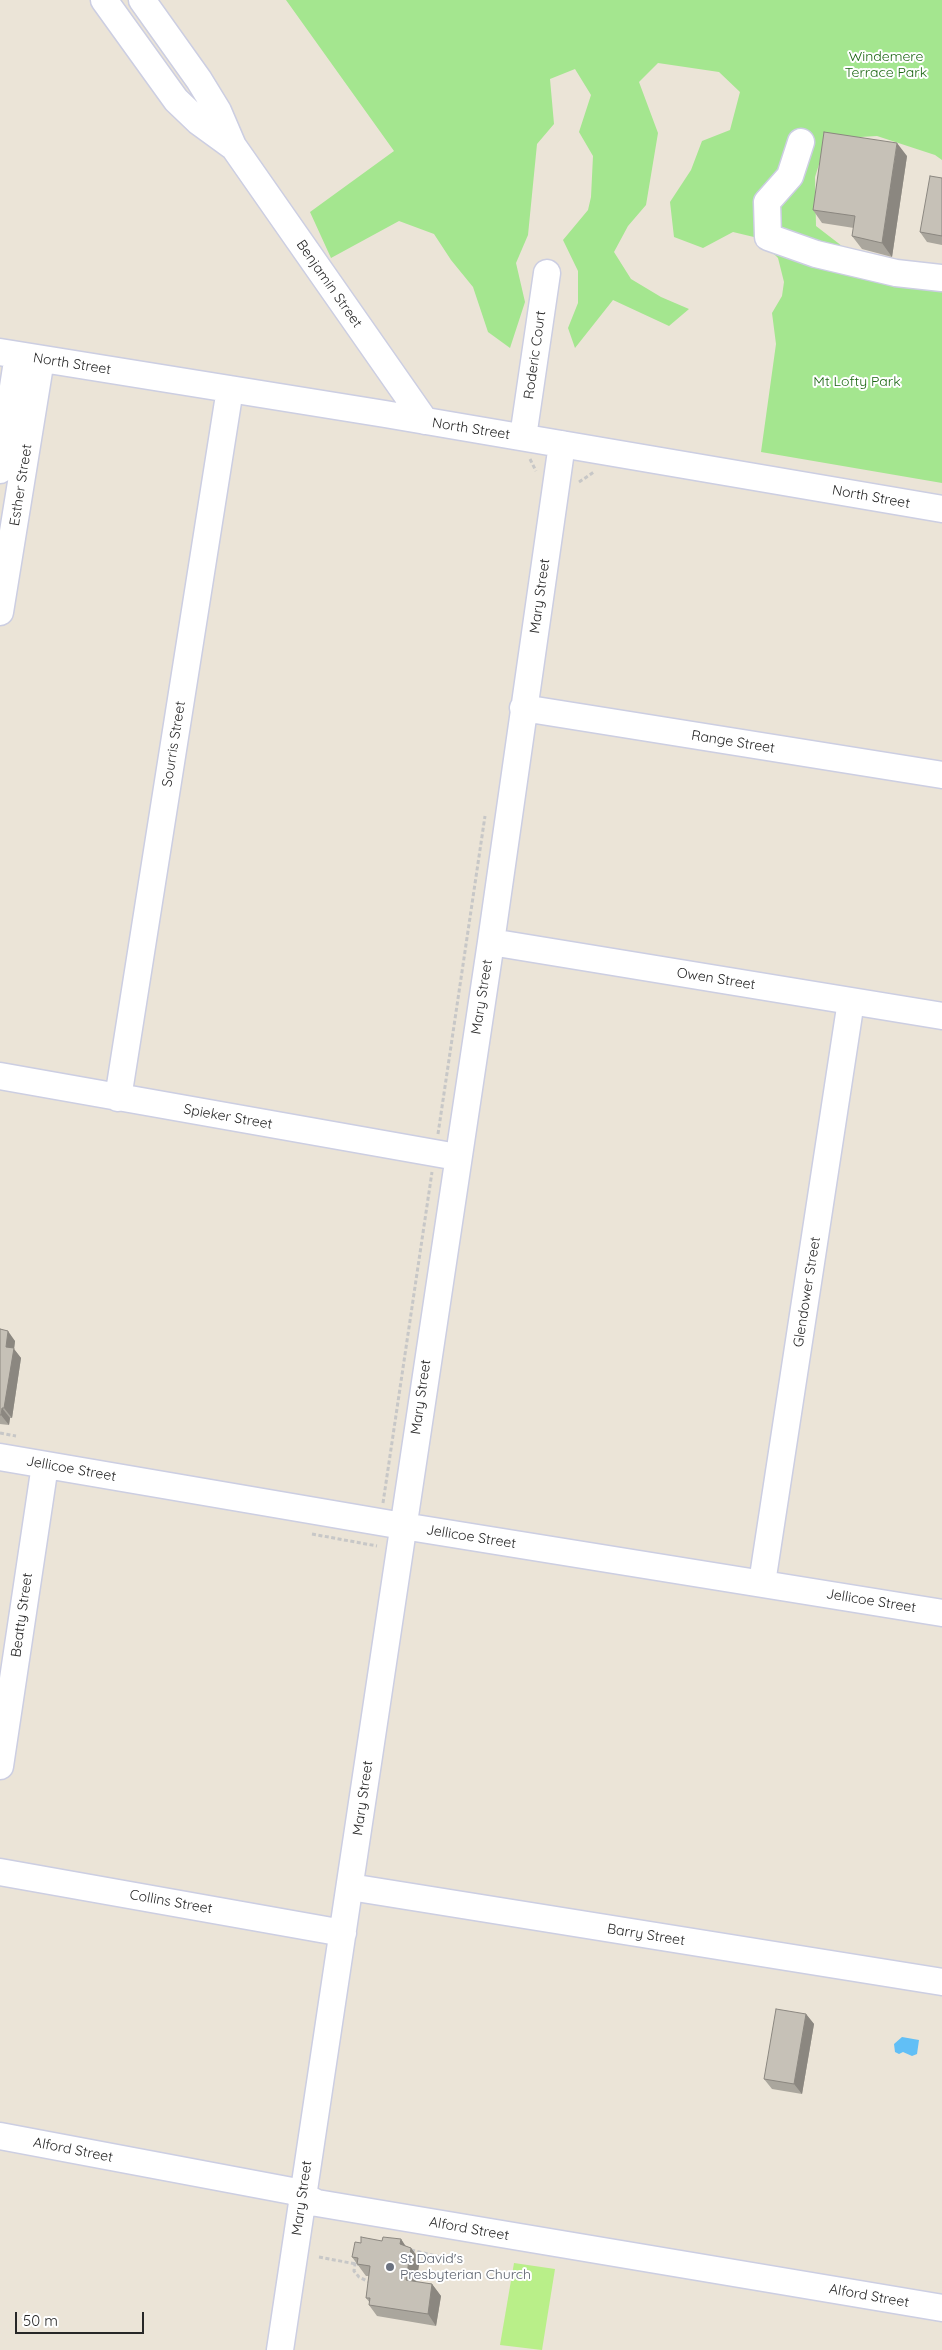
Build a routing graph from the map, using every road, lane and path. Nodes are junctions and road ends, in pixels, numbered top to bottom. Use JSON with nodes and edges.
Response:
{"nodes":[{"id":1,"x":104,"y":0,"type":"edge"},
{"id":2,"x":142,"y":0,"type":"edge"},
{"id":3,"x":801,"y":142,"type":"dead end"},
{"id":4,"x":233,"y":146,"type":"junction"},
{"id":5,"x":547,"y":273,"type":"dead end"},
{"id":6,"x":942,"y":278,"type":"edge"},
{"id":7,"x":20,"y":355,"type":"edge"},
{"id":8,"x":230,"y":389,"type":"junction"},
{"id":9,"x":425,"y":422,"type":"junction"},
{"id":10,"x":562,"y":444,"type":"junction"},
{"id":11,"x":525,"y":447,"type":"junction"},
{"id":12,"x":0,"y":470,"type":"edge"},
{"id":13,"x":536,"y":472,"type":"dead end"},
{"id":14,"x":942,"y":509,"type":"edge"},
{"id":15,"x":0,"y":612,"type":"edge"},
{"id":16,"x":524,"y":708,"type":"junction"},
{"id":17,"x":942,"y":775,"type":"edge"},
{"id":18,"x":486,"y":812,"type":"dead end"},
{"id":19,"x":491,"y":942,"type":"junction"},
{"id":20,"x":851,"y":1001,"type":"junction"},
{"id":21,"x":942,"y":1016,"type":"edge"},
{"id":22,"x":0,"y":1076,"type":"edge"},
{"id":23,"x":118,"y":1098,"type":"junction"},
{"id":24,"x":446,"y":1156,"type":"junction"},
{"id":25,"x":0,"y":1457,"type":"edge"},
{"id":26,"x":45,"y":1465,"type":"junction"},
{"id":27,"x":383,"y":1504,"type":"dead end"},
{"id":28,"x":402,"y":1526,"type":"junction"},
{"id":29,"x":762,"y":1583,"type":"junction"},
{"id":30,"x":942,"y":1613,"type":"edge"},
{"id":31,"x":0,"y":1766,"type":"edge"},
{"id":32,"x":0,"y":1872,"type":"edge"},
{"id":33,"x":350,"y":1887,"type":"junction"},
{"id":34,"x":343,"y":1933,"type":"junction"},
{"id":35,"x":942,"y":1982,"type":"edge"},
{"id":36,"x":0,"y":2136,"type":"edge"},
{"id":37,"x":302,"y":2196,"type":"junction"},
{"id":38,"x":409,"y":2250,"type":"edge"},
{"id":39,"x":360,"y":2253,"type":"edge"},
{"id":40,"x":319,"y":2257,"type":"dead end"},
{"id":41,"x":445,"y":2258,"type":"dead end"},
{"id":42,"x":354,"y":2263,"type":"junction"},
{"id":43,"x":361,"y":2265,"type":"edge"},
{"id":44,"x":377,"y":2284,"type":"edge"},
{"id":45,"x":942,"y":2308,"type":"edge"},
{"id":46,"x":280,"y":2350,"type":"edge"}],
"edges":[{"from":1,"to":4,"type":"street","name":"Benjamin Street"},
{"from":2,"to":4,"type":"street","name":"Benjamin Street"},
{"from":3,"to":6,"type":"street"},
{"from":4,"to":9,"type":"street","name":"Benjamin Street"},
{"from":5,"to":11,"type":"street","name":"Roderic Court"},
{"from":7,"to":8,"type":"street","name":"North Street"},
{"from":7,"to":12,"type":"street","name":"Esther Street"},
{"from":7,"to":15,"type":"street","name":"Esther Street"},
{"from":8,"to":9,"type":"street","name":"North Street"},
{"from":8,"to":23,"type":"street","name":"Sourris Street"},
{"from":9,"to":11,"type":"street","name":"North Street"},
{"from":10,"to":11,"type":"street","name":"North Street"},
{"from":10,"to":14,"type":"street","name":"North Street"},
{"from":10,"to":16,"type":"street","name":"Mary Street"},
{"from":11,"to":13,"type":"path"},
{"from":16,"to":17,"type":"street","name":"Range Street"},
{"from":16,"to":19,"type":"street","name":"Mary Street"},
{"from":18,"to":24,"type":"path"},
{"from":19,"to":20,"type":"street","name":"Owen Street"},
{"from":19,"to":24,"type":"street","name":"Mary Street"},
{"from":20,"to":21,"type":"street","name":"Owen Street"},
{"from":20,"to":29,"type":"street","name":"Glendower Street"},
{"from":22,"to":23,"type":"street","name":"Spieker Street"},
{"from":23,"to":24,"type":"street","name":"Spieker Street"},
{"from":24,"to":27,"type":"path"},
{"from":24,"to":28,"type":"street","name":"Mary Street"},
{"from":25,"to":26,"type":"street","name":"Jellicoe Street"},
{"from":26,"to":28,"type":"street","name":"Jellicoe Street"},
{"from":26,"to":31,"type":"street","name":"Beatty Street"},
{"from":28,"to":29,"type":"street","name":"Jellicoe Street"},
{"from":28,"to":33,"type":"street","name":"Mary Street"},
{"from":29,"to":30,"type":"street","name":"Jellicoe Street"},
{"from":32,"to":34,"type":"street","name":"Collins Street"},
{"from":33,"to":34,"type":"street","name":"Mary Street"},
{"from":33,"to":35,"type":"street","name":"Barry Street"},
{"from":34,"to":37,"type":"street","name":"Mary Street"},
{"from":36,"to":37,"type":"street","name":"Alford Street"},
{"from":37,"to":45,"type":"street","name":"Alford Street"},
{"from":37,"to":46,"type":"street","name":"Mary Street"},
{"from":38,"to":41,"type":"path"},
{"from":39,"to":42,"type":"path"},
{"from":40,"to":42,"type":"path"},
{"from":42,"to":43,"type":"path"},
{"from":42,"to":44,"type":"path"}]}
